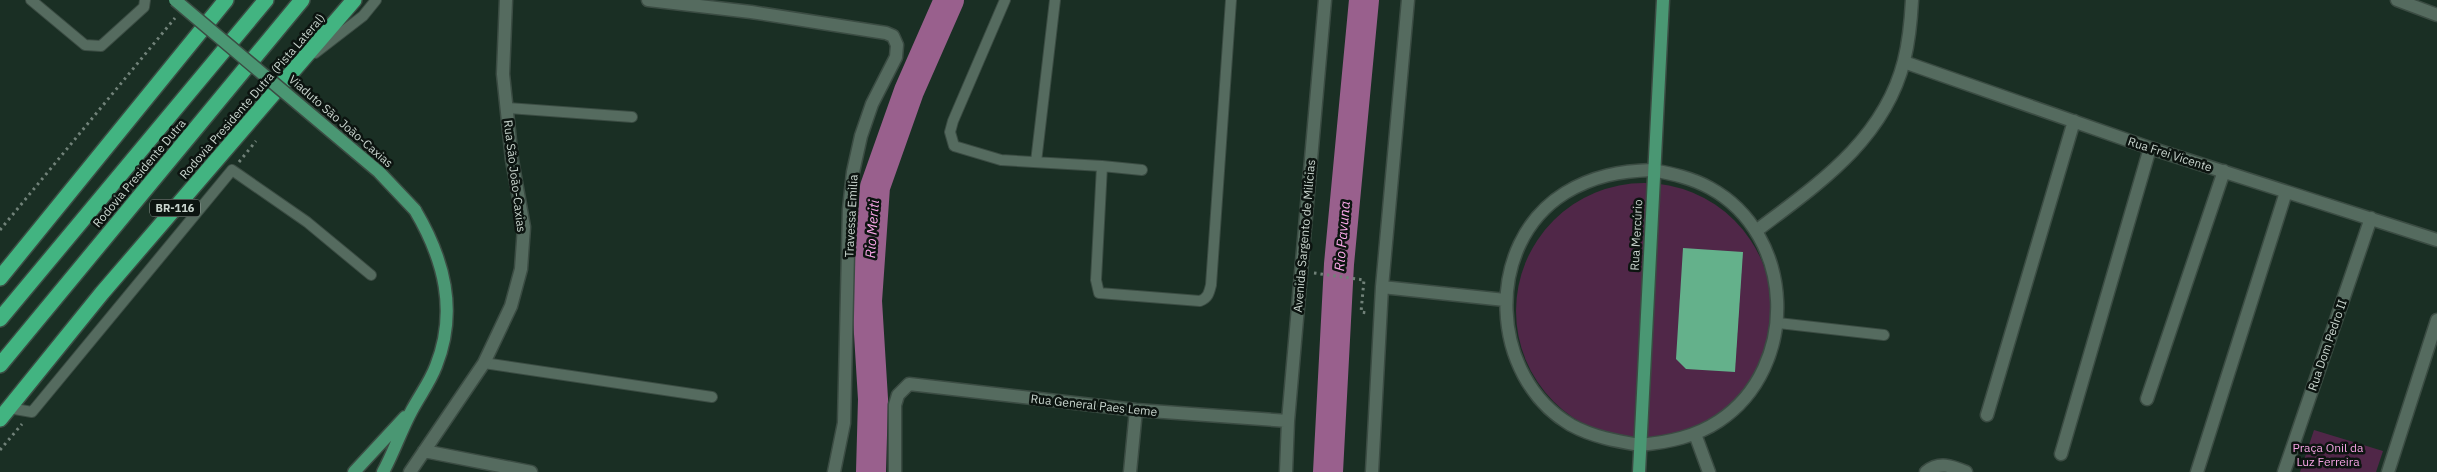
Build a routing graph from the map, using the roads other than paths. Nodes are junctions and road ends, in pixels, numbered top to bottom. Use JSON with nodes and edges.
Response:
{"nodes":[{"id":1,"x":31,"y":0,"type":"edge"},
{"id":2,"x":145,"y":0,"type":"edge"},
{"id":3,"x":175,"y":0,"type":"edge"},
{"id":4,"x":226,"y":0,"type":"edge"},
{"id":5,"x":266,"y":0,"type":"edge"},
{"id":6,"x":302,"y":0,"type":"edge"},
{"id":7,"x":313,"y":0,"type":"edge"},
{"id":8,"x":354,"y":0,"type":"edge"},
{"id":9,"x":376,"y":0,"type":"edge"},
{"id":10,"x":506,"y":0,"type":"edge"},
{"id":11,"x":648,"y":0,"type":"edge"},
{"id":12,"x":1005,"y":0,"type":"edge"},
{"id":13,"x":1055,"y":0,"type":"edge"},
{"id":14,"x":1230,"y":0,"type":"edge"},
{"id":15,"x":1325,"y":0,"type":"edge"},
{"id":16,"x":1408,"y":0,"type":"edge"},
{"id":17,"x":1663,"y":0,"type":"edge"},
{"id":18,"x":1912,"y":0,"type":"edge"},
{"id":19,"x":2397,"y":0,"type":"edge"},
{"id":20,"x":292,"y":12,"type":"junction"},
{"id":21,"x":2437,"y":15,"type":"edge"},
{"id":22,"x":1904,"y":62,"type":"junction"},
{"id":23,"x":296,"y":67,"type":"junction"},
{"id":24,"x":507,"y":108,"type":"junction"},
{"id":25,"x":632,"y":117,"type":"dead end"},
{"id":26,"x":2074,"y":121,"type":"junction"},
{"id":27,"x":2150,"y":148,"type":"junction"},
{"id":28,"x":1036,"y":162,"type":"junction"},
{"id":29,"x":1102,"y":166,"type":"junction"},
{"id":30,"x":1142,"y":170,"type":"dead end"},
{"id":31,"x":1652,"y":170,"type":"junction"},
{"id":32,"x":2224,"y":171,"type":"junction"},
{"id":33,"x":2286,"y":192,"type":"junction"},
{"id":34,"x":2371,"y":218,"type":"junction"},
{"id":35,"x":1756,"y":230,"type":"junction"},
{"id":36,"x":2437,"y":240,"type":"edge"},
{"id":37,"x":371,"y":275,"type":"dead end"},
{"id":38,"x":0,"y":278,"type":"edge"},
{"id":39,"x":1382,"y":287,"type":"junction"},
{"id":40,"x":1505,"y":300,"type":"junction"},
{"id":41,"x":0,"y":319,"type":"edge"},
{"id":42,"x":2437,"y":320,"type":"edge"},
{"id":43,"x":1778,"y":323,"type":"junction"},
{"id":44,"x":1884,"y":335,"type":"dead end"},
{"id":45,"x":484,"y":363,"type":"junction"},
{"id":46,"x":0,"y":365,"type":"edge"},
{"id":47,"x":712,"y":397,"type":"dead end"},
{"id":48,"x":2147,"y":399,"type":"dead end"},
{"id":49,"x":412,"y":410,"type":"junction"},
{"id":50,"x":1136,"y":410,"type":"junction"},
{"id":51,"x":5,"y":414,"type":"edge"},
{"id":52,"x":1987,"y":415,"type":"dead end"},
{"id":53,"x":1288,"y":421,"type":"junction"},
{"id":54,"x":1695,"y":434,"type":"junction"},
{"id":55,"x":1640,"y":445,"type":"junction"},
{"id":56,"x":424,"y":451,"type":"junction"},
{"id":57,"x":2061,"y":454,"type":"dead end"},
{"id":58,"x":354,"y":472,"type":"edge"},
{"id":59,"x":383,"y":472,"type":"edge"},
{"id":60,"x":410,"y":472,"type":"edge"},
{"id":61,"x":531,"y":472,"type":"edge"},
{"id":62,"x":834,"y":472,"type":"edge"},
{"id":63,"x":895,"y":472,"type":"edge"},
{"id":64,"x":1130,"y":472,"type":"edge"},
{"id":65,"x":1286,"y":472,"type":"edge"},
{"id":66,"x":1372,"y":472,"type":"edge"},
{"id":67,"x":1639,"y":472,"type":"edge"},
{"id":68,"x":1709,"y":472,"type":"edge"},
{"id":69,"x":1926,"y":472,"type":"edge"},
{"id":70,"x":1966,"y":472,"type":"edge"},
{"id":71,"x":2197,"y":472,"type":"edge"},
{"id":72,"x":2284,"y":472,"type":"edge"},
{"id":73,"x":2388,"y":472,"type":"edge"}],
"edges":[{"from":1,"to":2,"type":"lane"},
{"from":3,"to":49,"type":"main road","name":"Viaduto São João-Caxias","bridge":true},
{"from":4,"to":38,"type":"highway"},
{"from":5,"to":41,"type":"highway","name":"Rodovia Presidente Dutra"},
{"from":6,"to":20,"type":"highway","name":"Rodovia Presidente Dutra","number":"BR-116"},
{"from":7,"to":20,"type":"highway"},
{"from":8,"to":23,"type":"highway","name":"Rodovia Presidente Dutra (Pista Lateral)","number":"BR-116"},
{"from":9,"to":23,"type":"lane"},
{"from":10,"to":24,"type":"street","name":"Rua São João-Caxias"},
{"from":11,"to":62,"type":"street","name":"Travessa Emilia"},
{"from":12,"to":28,"type":"lane"},
{"from":13,"to":28,"type":"lane"},
{"from":14,"to":29,"type":"lane"},
{"from":15,"to":53,"type":"street","name":"Avenida Sargento de Milícias"},
{"from":16,"to":39,"type":"street"},
{"from":17,"to":31,"type":"main road","name":"Rua Mercúrio"},
{"from":18,"to":22,"type":"street"},
{"from":19,"to":21,"type":"street"},
{"from":20,"to":46,"type":"highway","name":"Rodovia Presidente Dutra","number":"BR-116"},
{"from":22,"to":26,"type":"street","name":"Rua Frei Vicente"},
{"from":22,"to":35,"type":"street"},
{"from":23,"to":51,"type":"highway","name":"Rodovia Presidente Dutra (Pista Lateral)","number":"BR-116"},
{"from":24,"to":25,"type":"lane"},
{"from":24,"to":45,"type":"street","name":"Rua São João-Caxias"},
{"from":26,"to":27,"type":"street","name":"Rua Frei Vicente"},
{"from":26,"to":52,"type":"street"},
{"from":27,"to":32,"type":"street","name":"Rua Frei Vicente"},
{"from":27,"to":57,"type":"street"},
{"from":28,"to":29,"type":"lane"},
{"from":29,"to":30,"type":"lane"},
{"from":31,"to":35,"type":"street"},
{"from":31,"to":40,"type":"street"},
{"from":31,"to":55,"type":"main road","name":"Rua Mercúrio"},
{"from":32,"to":33,"type":"street","name":"Rua Frei Vicente"},
{"from":32,"to":48,"type":"street"},
{"from":33,"to":34,"type":"street","name":"Rua Frei Vicente"},
{"from":33,"to":71,"type":"street"},
{"from":34,"to":36,"type":"street","name":"Rua Frei Vicente"},
{"from":34,"to":72,"type":"street","name":"Rua Dom Pedro II"},
{"from":35,"to":43,"type":"street"},
{"from":37,"to":51,"type":"lane"},
{"from":39,"to":40,"type":"street"},
{"from":39,"to":66,"type":"street"},
{"from":40,"to":55,"type":"street"},
{"from":42,"to":73,"type":"street"},
{"from":43,"to":44,"type":"lane"},
{"from":43,"to":54,"type":"street"},
{"from":45,"to":47,"type":"lane"},
{"from":45,"to":56,"type":"street","name":"Rua São João-Caxias"},
{"from":49,"to":58,"type":"main road"},
{"from":49,"to":59,"type":"main road"},
{"from":50,"to":53,"type":"street","name":"Rua General Paes Leme"},
{"from":50,"to":63,"type":"street","name":"Rua General Paes Leme"},
{"from":50,"to":64,"type":"street"},
{"from":53,"to":65,"type":"street","name":"Avenida Sargento de Milícias"},
{"from":54,"to":55,"type":"street"},
{"from":54,"to":68,"type":"street"},
{"from":55,"to":67,"type":"main road","name":"Rua Mercúrio"},
{"from":56,"to":60,"type":"street","name":"Rua São João-Caxias"},
{"from":56,"to":61,"type":"street"},
{"from":69,"to":70,"type":"street"}]}
